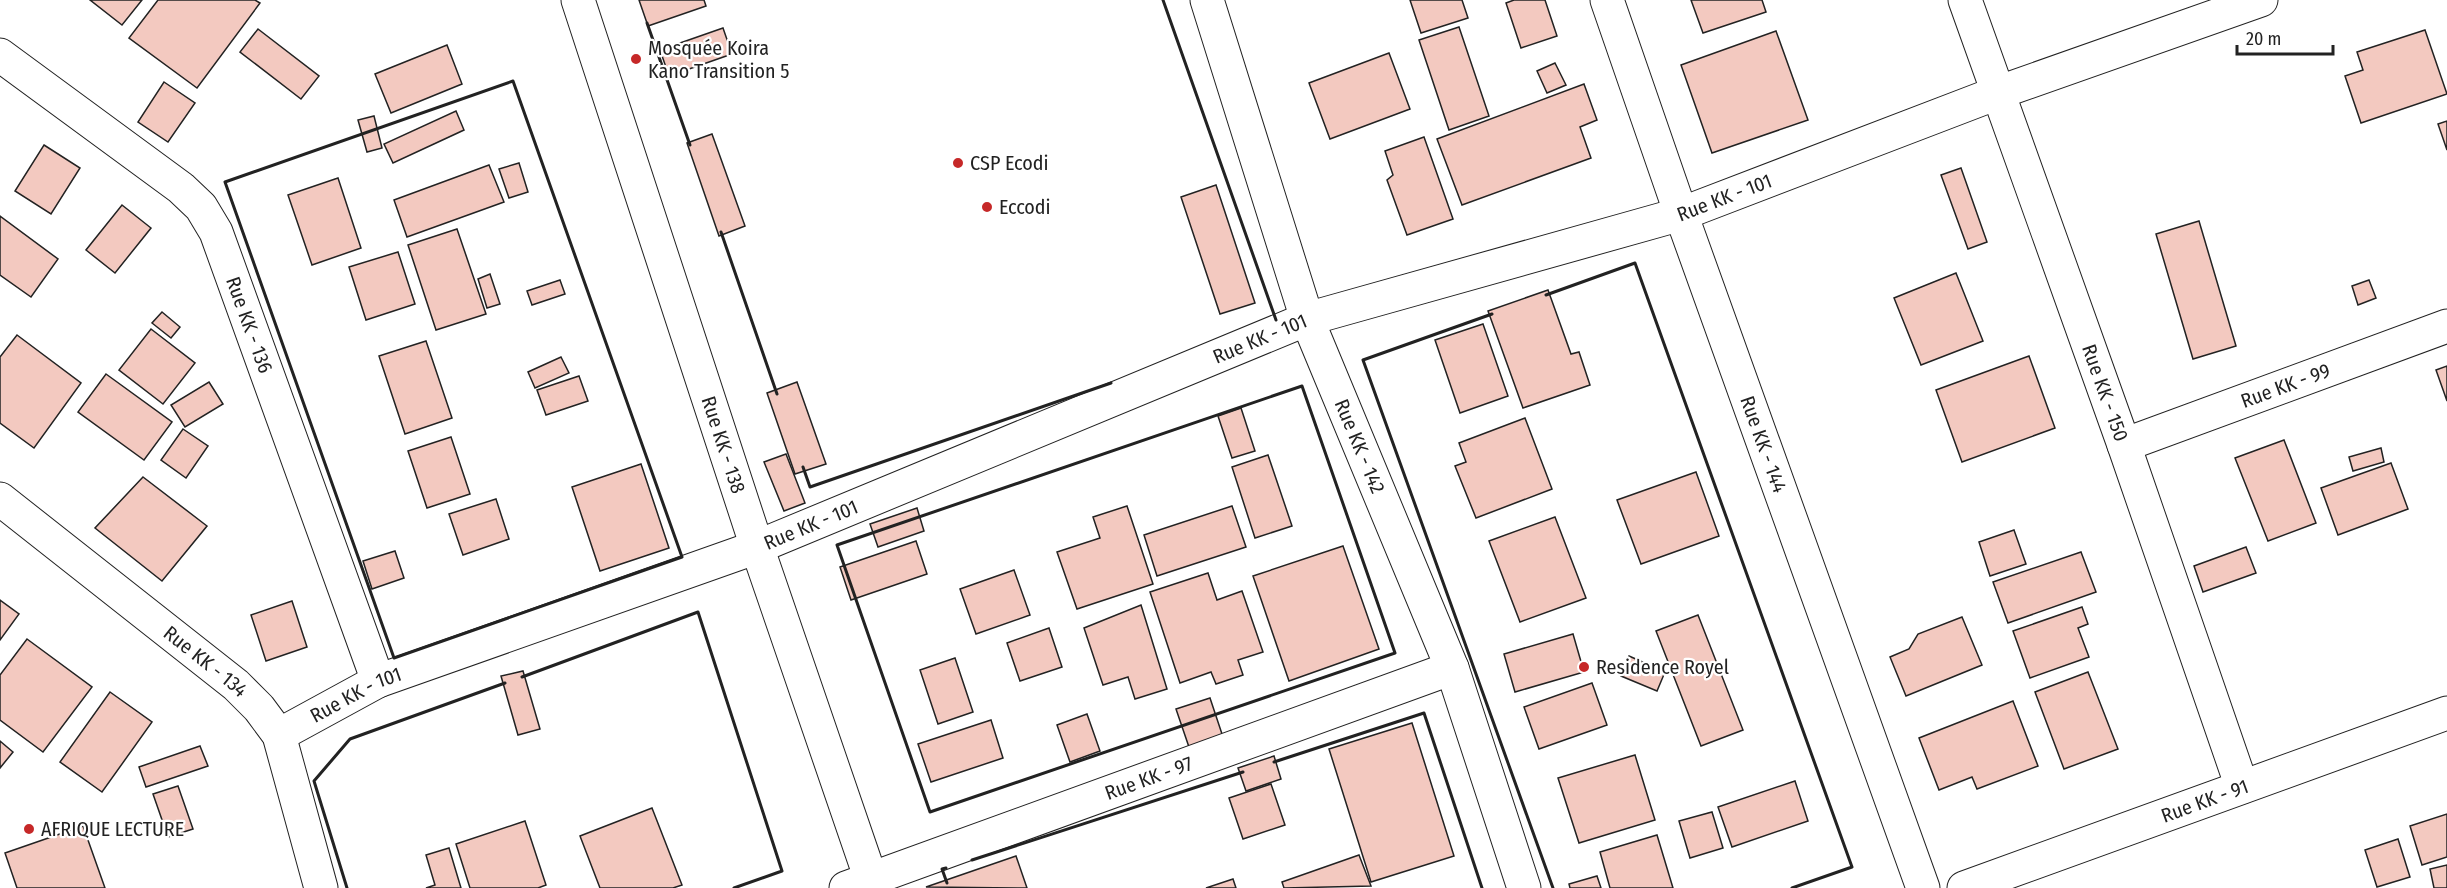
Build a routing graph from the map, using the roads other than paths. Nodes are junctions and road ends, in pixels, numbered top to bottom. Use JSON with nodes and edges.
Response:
{"nodes":[{"id":1,"x":578,"y":0,"type":"edge"},
{"id":2,"x":1207,"y":0,"type":"edge"},
{"id":3,"x":1607,"y":0,"type":"edge"},
{"id":4,"x":1965,"y":0,"type":"edge"},
{"id":5,"x":2261,"y":0,"type":"edge"},
{"id":6,"x":0,"y":55,"type":"edge"},
{"id":7,"x":1997,"y":93,"type":"junction"},
{"id":8,"x":1680,"y":214,"type":"junction"},
{"id":9,"x":1307,"y":319,"type":"junction"},
{"id":10,"x":2447,"y":326,"type":"edge"},
{"id":11,"x":2124,"y":445,"type":"junction"},
{"id":12,"x":0,"y":499,"type":"edge"},
{"id":13,"x":757,"y":547,"type":"junction"},
{"id":14,"x":1452,"y":668,"type":"junction"},
{"id":15,"x":378,"y":681,"type":"junction"},
{"id":16,"x":2447,"y":713,"type":"edge"},
{"id":17,"x":279,"y":735,"type":"junction"},
{"id":18,"x":2242,"y":787,"type":"junction"},
{"id":19,"x":863,"y":885,"type":"edge"},
{"id":20,"x":321,"y":888,"type":"edge"},
{"id":21,"x":1524,"y":888,"type":"edge"},
{"id":22,"x":1923,"y":888,"type":"edge"},
{"id":23,"x":1964,"y":888,"type":"edge"}],
"edges":[{"from":1,"to":13,"type":"street","name":"Rue KK - 138"},
{"from":2,"to":9,"type":"street","name":"Rue KK - 142"},
{"from":3,"to":8,"type":"street","name":"Rue KK - 144"},
{"from":4,"to":7,"type":"street","name":"Rue KK - 150"},
{"from":5,"to":7,"type":"street","name":"Rue KK - 101"},
{"from":6,"to":15,"type":"street","name":"Rue KK - 136"},
{"from":7,"to":8,"type":"street","name":"Rue KK - 101"},
{"from":7,"to":11,"type":"street","name":"Rue KK - 150"},
{"from":8,"to":9,"type":"street","name":"Rue KK - 101"},
{"from":8,"to":22,"type":"street","name":"Rue KK - 144"},
{"from":9,"to":13,"type":"street","name":"Rue KK - 101"},
{"from":9,"to":14,"type":"street","name":"Rue KK - 142"},
{"from":10,"to":11,"type":"street","name":"Rue KK - 99"},
{"from":11,"to":18,"type":"street","name":"Rue KK - 150"},
{"from":12,"to":17,"type":"street","name":"Rue KK - 134"},
{"from":13,"to":15,"type":"street","name":"Rue KK - 101"},
{"from":13,"to":19,"type":"street","name":"Rue KK - 138"},
{"from":14,"to":19,"type":"street","name":"Rue KK - 97"},
{"from":14,"to":21,"type":"street","name":"Rue KK - 142"},
{"from":15,"to":17,"type":"street","name":"Rue KK - 101"},
{"from":16,"to":18,"type":"street","name":"Rue KK - 91"},
{"from":17,"to":20,"type":"street","name":"Rue KK - 134"},
{"from":18,"to":23,"type":"street","name":"Rue KK - 91"}]}
